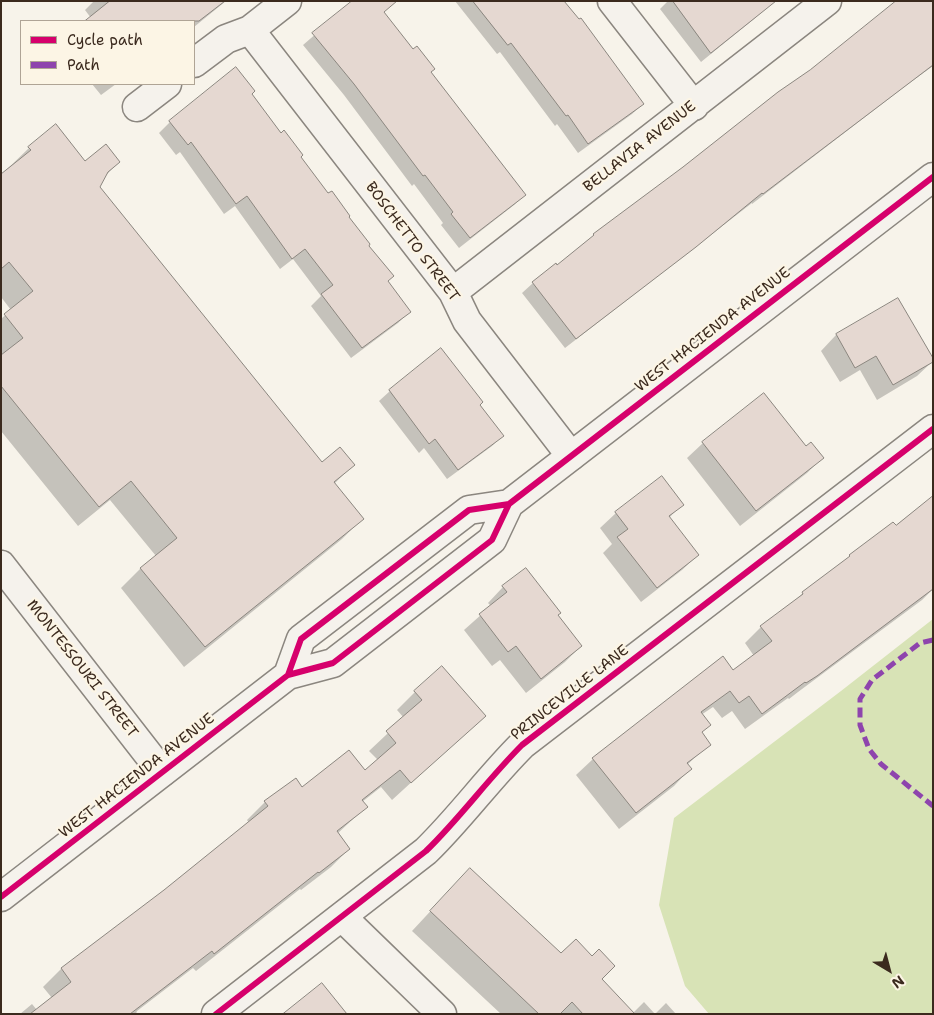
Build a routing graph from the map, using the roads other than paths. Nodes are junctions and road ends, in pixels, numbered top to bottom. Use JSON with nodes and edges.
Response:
{"nodes":[{"id":1,"x":287,"y":1,"type":"edge"},
{"id":2,"x":612,"y":1,"type":"edge"},
{"id":3,"x":827,"y":1,"type":"edge"},
{"id":4,"x":250,"y":30,"type":"junction"},
{"id":5,"x":195,"y":63,"type":"edge"},
{"id":6,"x":166,"y":85,"type":"edge"},
{"id":7,"x":694,"y":106,"type":"junction"},
{"id":8,"x":137,"y":107,"type":"dead end"},
{"id":9,"x":933,"y":177,"type":"edge"},
{"id":10,"x":453,"y":292,"type":"junction"},
{"id":11,"x":933,"y":429,"type":"edge"},
{"id":12,"x":571,"y":456,"type":"junction"},
{"id":13,"x":509,"y":504,"type":"junction"},
{"id":14,"x":409,"y":556,"type":"junction"},
{"id":15,"x":1,"y":565,"type":"edge"},
{"id":16,"x":333,"y":664,"type":"junction"},
{"id":17,"x":288,"y":675,"type":"junction"},
{"id":18,"x":162,"y":772,"type":"junction"},
{"id":19,"x":1,"y":897,"type":"edge"},
{"id":20,"x":342,"y":917,"type":"junction"},
{"id":21,"x":216,"y":1014,"type":"edge"},
{"id":22,"x":442,"y":1014,"type":"edge"}],
"edges":[{"from":1,"to":4,"type":"street"},
{"from":2,"to":7,"type":"street"},
{"from":3,"to":7,"type":"street","name":"BELLAVIA AVENUE"},
{"from":4,"to":5,"type":"street"},
{"from":4,"to":10,"type":"street","name":"BOSCHETTO STREET"},
{"from":6,"to":8,"type":"street"},
{"from":7,"to":10,"type":"street","name":"BELLAVIA AVENUE"},
{"from":9,"to":12,"type":"street","name":"WEST HACIENDA AVENUE"},
{"from":10,"to":12,"type":"street","name":"BOSCHETTO STREET"},
{"from":11,"to":20,"type":"street","name":"PRINCEVILLE LANE"},
{"from":12,"to":13,"type":"street","name":"WEST HACIENDA AVENUE"},
{"from":13,"to":14,"type":"street","name":"WEST HACIENDA AVENUE"},
{"from":13,"to":16,"type":"street","name":"WEST HACIENDA AVENUE"},
{"from":14,"to":16,"type":"street"},
{"from":14,"to":17,"type":"street","name":"WEST HACIENDA AVENUE"},
{"from":15,"to":18,"type":"street","name":"MONTESSOURI STREET"},
{"from":16,"to":17,"type":"street","name":"WEST HACIENDA AVENUE"},
{"from":17,"to":18,"type":"street","name":"WEST HACIENDA AVENUE"},
{"from":18,"to":19,"type":"street","name":"WEST HACIENDA AVENUE"},
{"from":20,"to":21,"type":"street","name":"PRINCEVILLE LANE"},
{"from":20,"to":22,"type":"street"}]}
